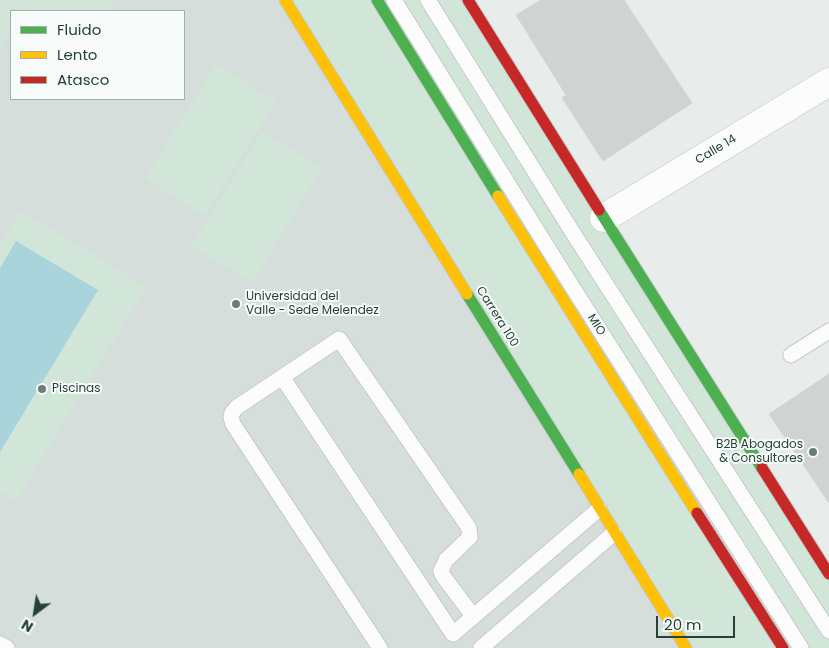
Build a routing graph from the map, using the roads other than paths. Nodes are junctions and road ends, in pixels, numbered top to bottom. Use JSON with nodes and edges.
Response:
{"nodes":[{"id":1,"x":285,"y":0,"type":"edge"},
{"id":2,"x":377,"y":0,"type":"edge"},
{"id":3,"x":394,"y":0,"type":"edge"},
{"id":4,"x":428,"y":0,"type":"edge"},
{"id":5,"x":468,"y":0,"type":"edge"},
{"id":6,"x":829,"y":82,"type":"edge"},
{"id":7,"x":604,"y":218,"type":"junction"},
{"id":8,"x":829,"y":331,"type":"edge"},
{"id":9,"x":791,"y":355,"type":"dead end"},
{"id":10,"x":282,"y":377,"type":"junction"},
{"id":11,"x":600,"y":509,"type":"junction"},
{"id":12,"x":614,"y":533,"type":"junction"},
{"id":13,"x":826,"y":563,"type":"edge"},
{"id":14,"x":472,"y":616,"type":"junction"},
{"id":15,"x":829,"y":631,"type":"edge"},
{"id":16,"x":0,"y":644,"type":"edge"},
{"id":17,"x":7,"y":648,"type":"edge"},
{"id":18,"x":380,"y":648,"type":"edge"},
{"id":19,"x":481,"y":648,"type":"edge"},
{"id":20,"x":686,"y":648,"type":"edge"},
{"id":21,"x":783,"y":648,"type":"edge"},
{"id":22,"x":802,"y":648,"type":"edge"}],
"edges":[{"from":1,"to":11,"type":"main road","name":"Carrera 100"},
{"from":2,"to":21,"type":"main road"},
{"from":3,"to":22,"type":"lane","name":"MIO"},
{"from":4,"to":15,"type":"lane"},
{"from":5,"to":7,"type":"main road"},
{"from":6,"to":7,"type":"street","name":"Calle 14"},
{"from":7,"to":13,"type":"main road"},
{"from":8,"to":9,"type":"lane"},
{"from":10,"to":14,"type":"lane"},
{"from":10,"to":14,"type":"lane"},
{"from":10,"to":18,"type":"lane"},
{"from":11,"to":12,"type":"main road","name":"Carrera 100"},
{"from":11,"to":14,"type":"lane"},
{"from":12,"to":19,"type":"lane"},
{"from":12,"to":20,"type":"main road","name":"Carrera 100"},
{"from":16,"to":17,"type":"lane"}]}
